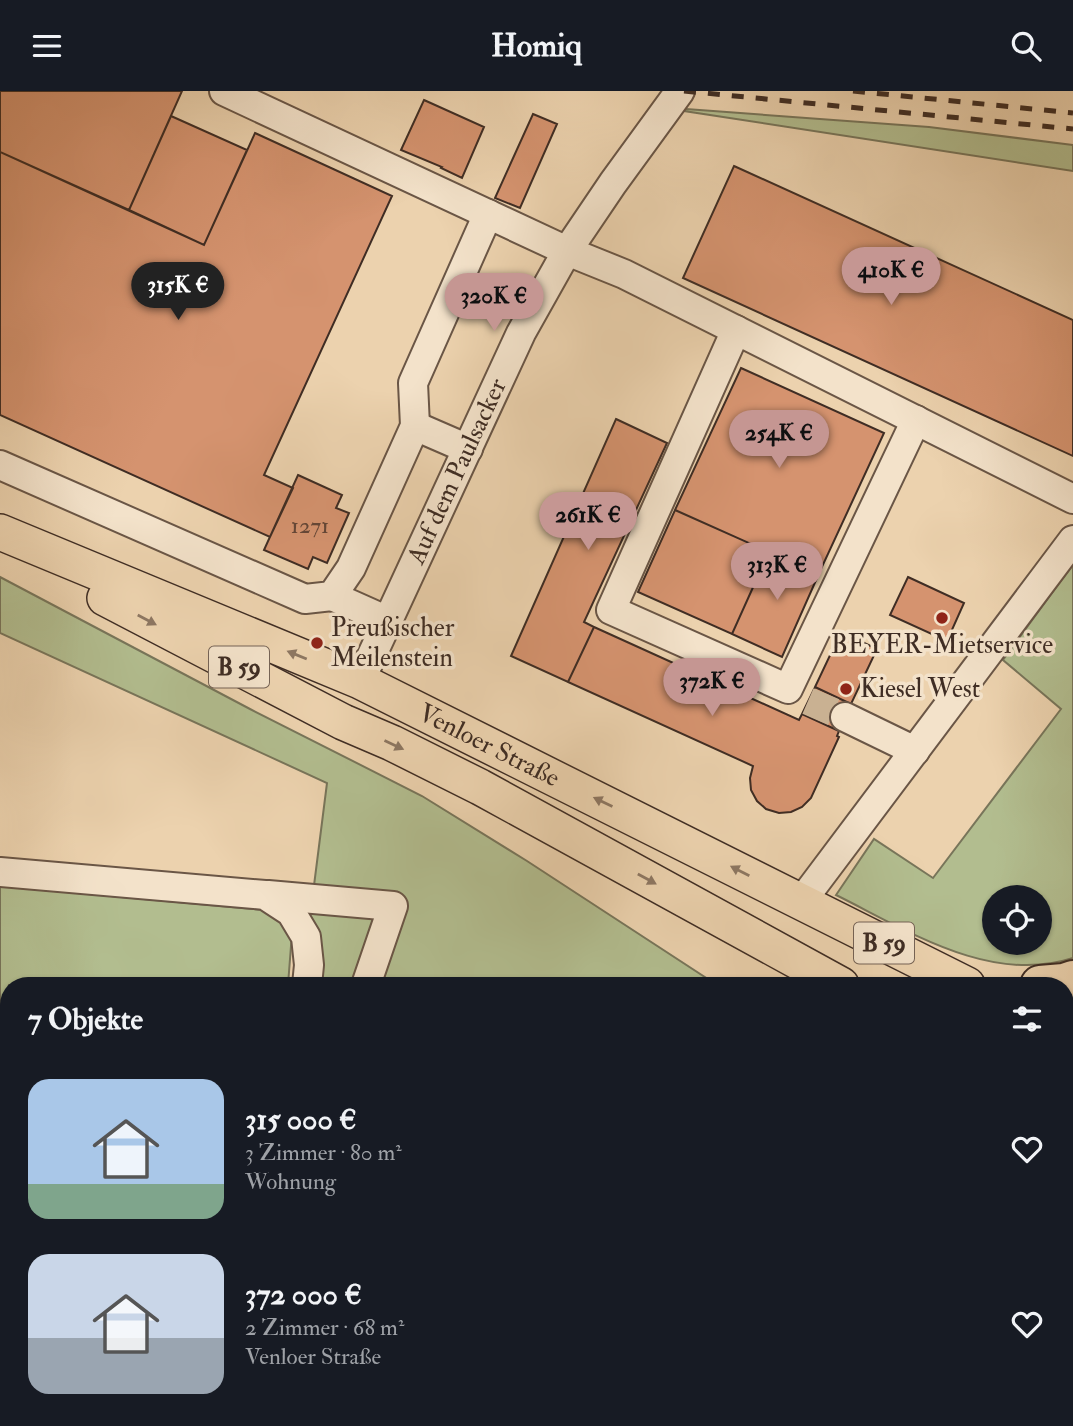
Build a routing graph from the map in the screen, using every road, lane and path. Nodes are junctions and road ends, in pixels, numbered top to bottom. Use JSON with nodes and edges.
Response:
{"nodes":[{"id":1,"x":224,"y":91,"type":"edge"},
{"id":2,"x":680,"y":91,"type":"edge"},
{"id":3,"x":488,"y":214,"type":"junction"},
{"id":4,"x":567,"y":251,"type":"junction"},
{"id":5,"x":736,"y":330,"type":"junction"},
{"id":6,"x":916,"y":420,"type":"junction"},
{"id":7,"x":415,"y":426,"type":"junction"},
{"id":8,"x":468,"y":449,"type":"junction"},
{"id":9,"x":0,"y":465,"type":"edge"},
{"id":10,"x":1073,"y":499,"type":"edge"},
{"id":11,"x":0,"y":532,"type":"edge"},
{"id":12,"x":1073,"y":541,"type":"edge"},
{"id":13,"x":0,"y":543,"type":"edge"},
{"id":14,"x":332,"y":596,"type":"junction"},
{"id":15,"x":388,"y":621,"type":"junction"},
{"id":16,"x":360,"y":681,"type":"junction"},
{"id":17,"x":845,"y":717,"type":"tunnel mouth"},
{"id":18,"x":343,"y":722,"type":"junction"},
{"id":19,"x":915,"y":751,"type":"junction"},
{"id":20,"x":0,"y":872,"type":"edge"},
{"id":21,"x":265,"y":895,"type":"junction"},
{"id":22,"x":802,"y":902,"type":"junction"},
{"id":23,"x":308,"y":977,"type":"edge"},
{"id":24,"x":369,"y":977,"type":"edge"},
{"id":25,"x":826,"y":977,"type":"edge"},
{"id":26,"x":951,"y":977,"type":"edge"}],
"edges":[{"from":1,"to":3,"type":"street"},
{"from":2,"to":4,"type":"street","name":"Auf dem Paulsacker"},
{"from":3,"to":4,"type":"street"},
{"from":3,"to":7,"type":"street"},
{"from":4,"to":5,"type":"street"},
{"from":4,"to":8,"type":"street","name":"Auf dem Paulsacker"},
{"from":5,"to":6,"type":"street"},
{"from":5,"to":6,"type":"street"},
{"from":6,"to":10,"type":"street"},
{"from":7,"to":8,"type":"street"},
{"from":7,"to":14,"type":"street"},
{"from":8,"to":15,"type":"street","name":"Auf dem Paulsacker"},
{"from":9,"to":14,"type":"street"},
{"from":16,"to":11,"type":"main road","name":"Venloer Straße","number":"B 59","one_way":true},
{"from":12,"to":19,"type":"street"},
{"from":13,"to":18,"type":"main road","name":"Venloer Straße","number":"B 59","one_way":true},
{"from":14,"to":15,"type":"street"},
{"from":15,"to":16,"type":"street","name":"Auf dem Paulsacker"},
{"from":16,"to":18,"type":"main road"},
{"from":22,"to":16,"type":"main road","name":"Venloer Straße","number":"B 59","one_way":true},
{"from":17,"to":19,"type":"street"},
{"from":18,"to":25,"type":"main road","name":"Venloer Straße","number":"B 59","one_way":true},
{"from":19,"to":22,"type":"street"},
{"from":20,"to":21,"type":"street"},
{"from":21,"to":23,"type":"street"},
{"from":21,"to":24,"type":"street"},
{"from":22,"to":26,"type":"main road","name":"Venloer Straße","number":"B 59"}]}
